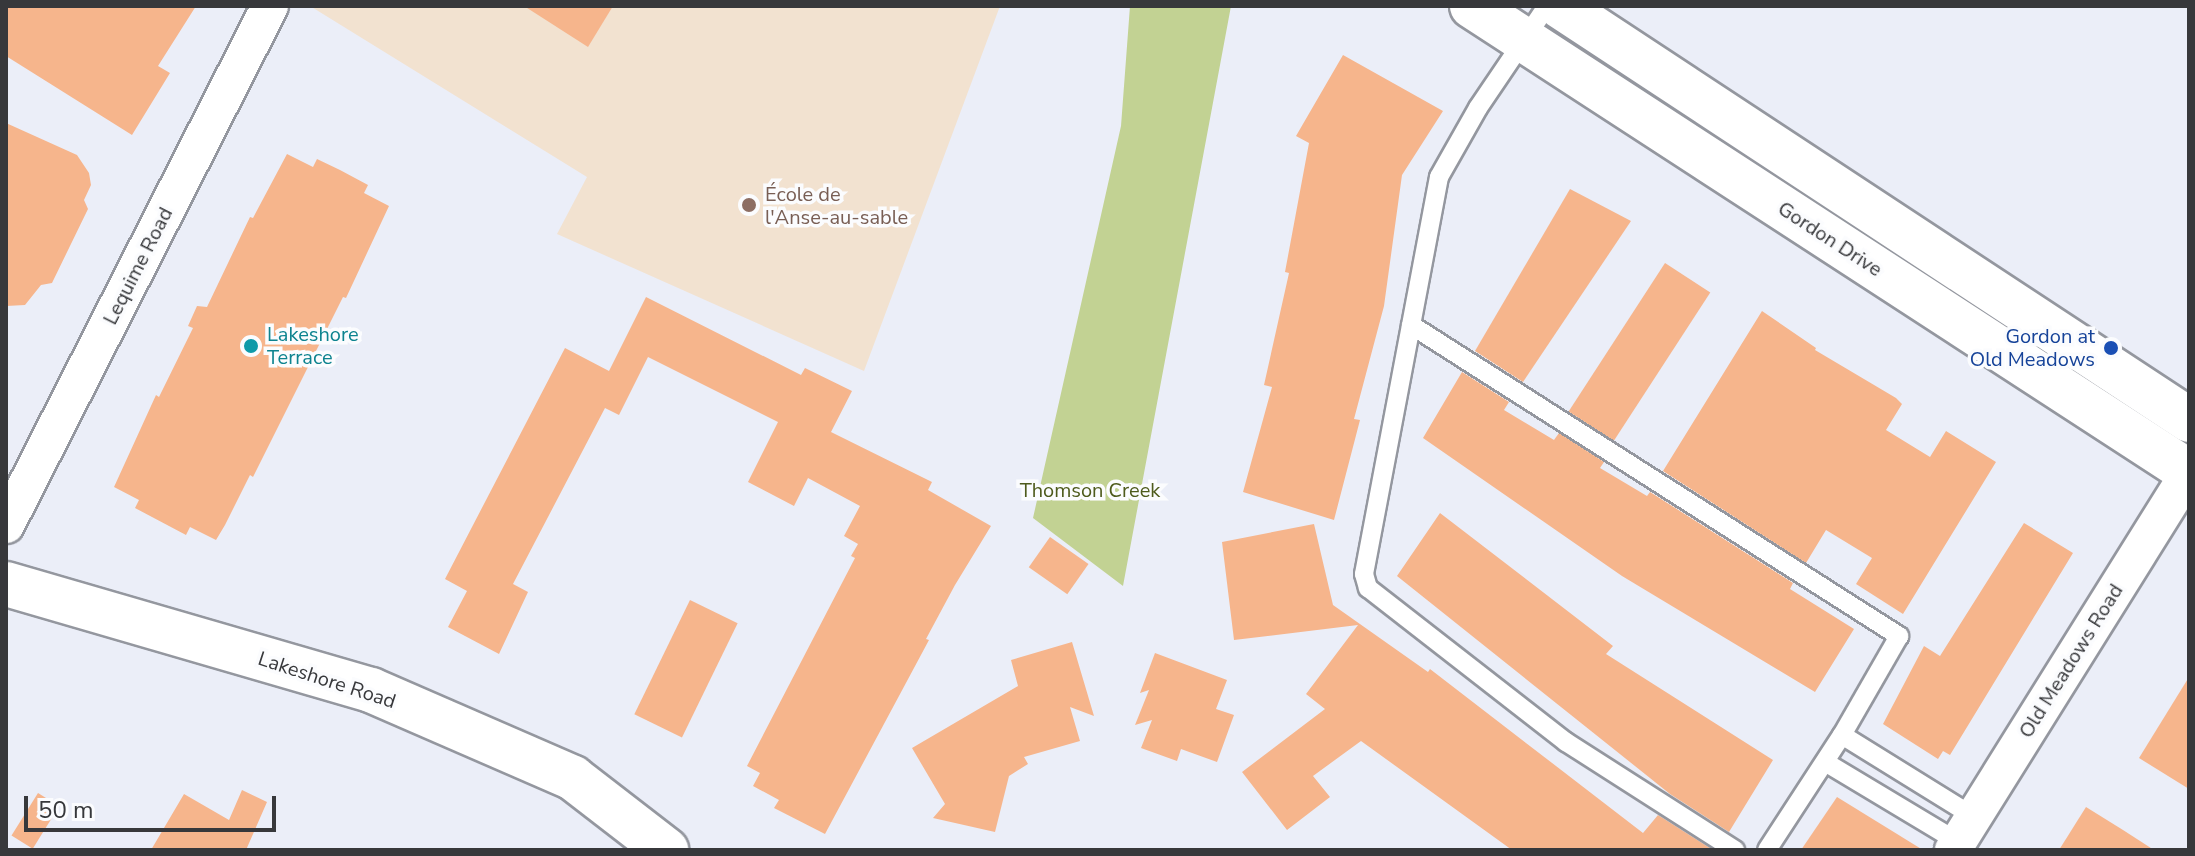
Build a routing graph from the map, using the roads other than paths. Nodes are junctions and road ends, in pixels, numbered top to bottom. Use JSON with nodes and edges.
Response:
{"nodes":[{"id":1,"x":270,"y":6,"type":"edge"},
{"id":2,"x":1472,"y":6,"type":"edge"},
{"id":3,"x":1560,"y":6,"type":"edge"},
{"id":4,"x":1536,"y":24,"type":"edge"},
{"id":5,"x":1411,"y":325,"type":"junction"},
{"id":6,"x":2189,"y":420,"type":"edge"},
{"id":7,"x":2189,"y":472,"type":"edge"},
{"id":8,"x":6,"y":525,"type":"edge"},
{"id":9,"x":6,"y":584,"type":"edge"},
{"id":10,"x":1842,"y":735,"type":"junction"},
{"id":11,"x":1825,"y":762,"type":"junction"},
{"id":12,"x":1962,"y":836,"type":"edge"},
{"id":13,"x":666,"y":850,"type":"edge"},
{"id":14,"x":1735,"y":850,"type":"edge"},
{"id":15,"x":1767,"y":850,"type":"edge"}],
"edges":[{"from":1,"to":8,"type":"street","name":"Lequime Road"},
{"from":2,"to":4,"type":"main road","name":"Gordon Drive"},
{"from":3,"to":6,"type":"main road"},
{"from":4,"to":5,"type":"lane"},
{"from":4,"to":7,"type":"main road","name":"Gordon Drive"},
{"from":5,"to":10,"type":"lane"},
{"from":5,"to":14,"type":"lane"},
{"from":7,"to":12,"type":"street","name":"Old Meadows Road"},
{"from":9,"to":13,"type":"main road","name":"Lakeshore Road"},
{"from":10,"to":11,"type":"lane"},
{"from":10,"to":12,"type":"lane"},
{"from":11,"to":12,"type":"lane"},
{"from":11,"to":15,"type":"lane"}]}
